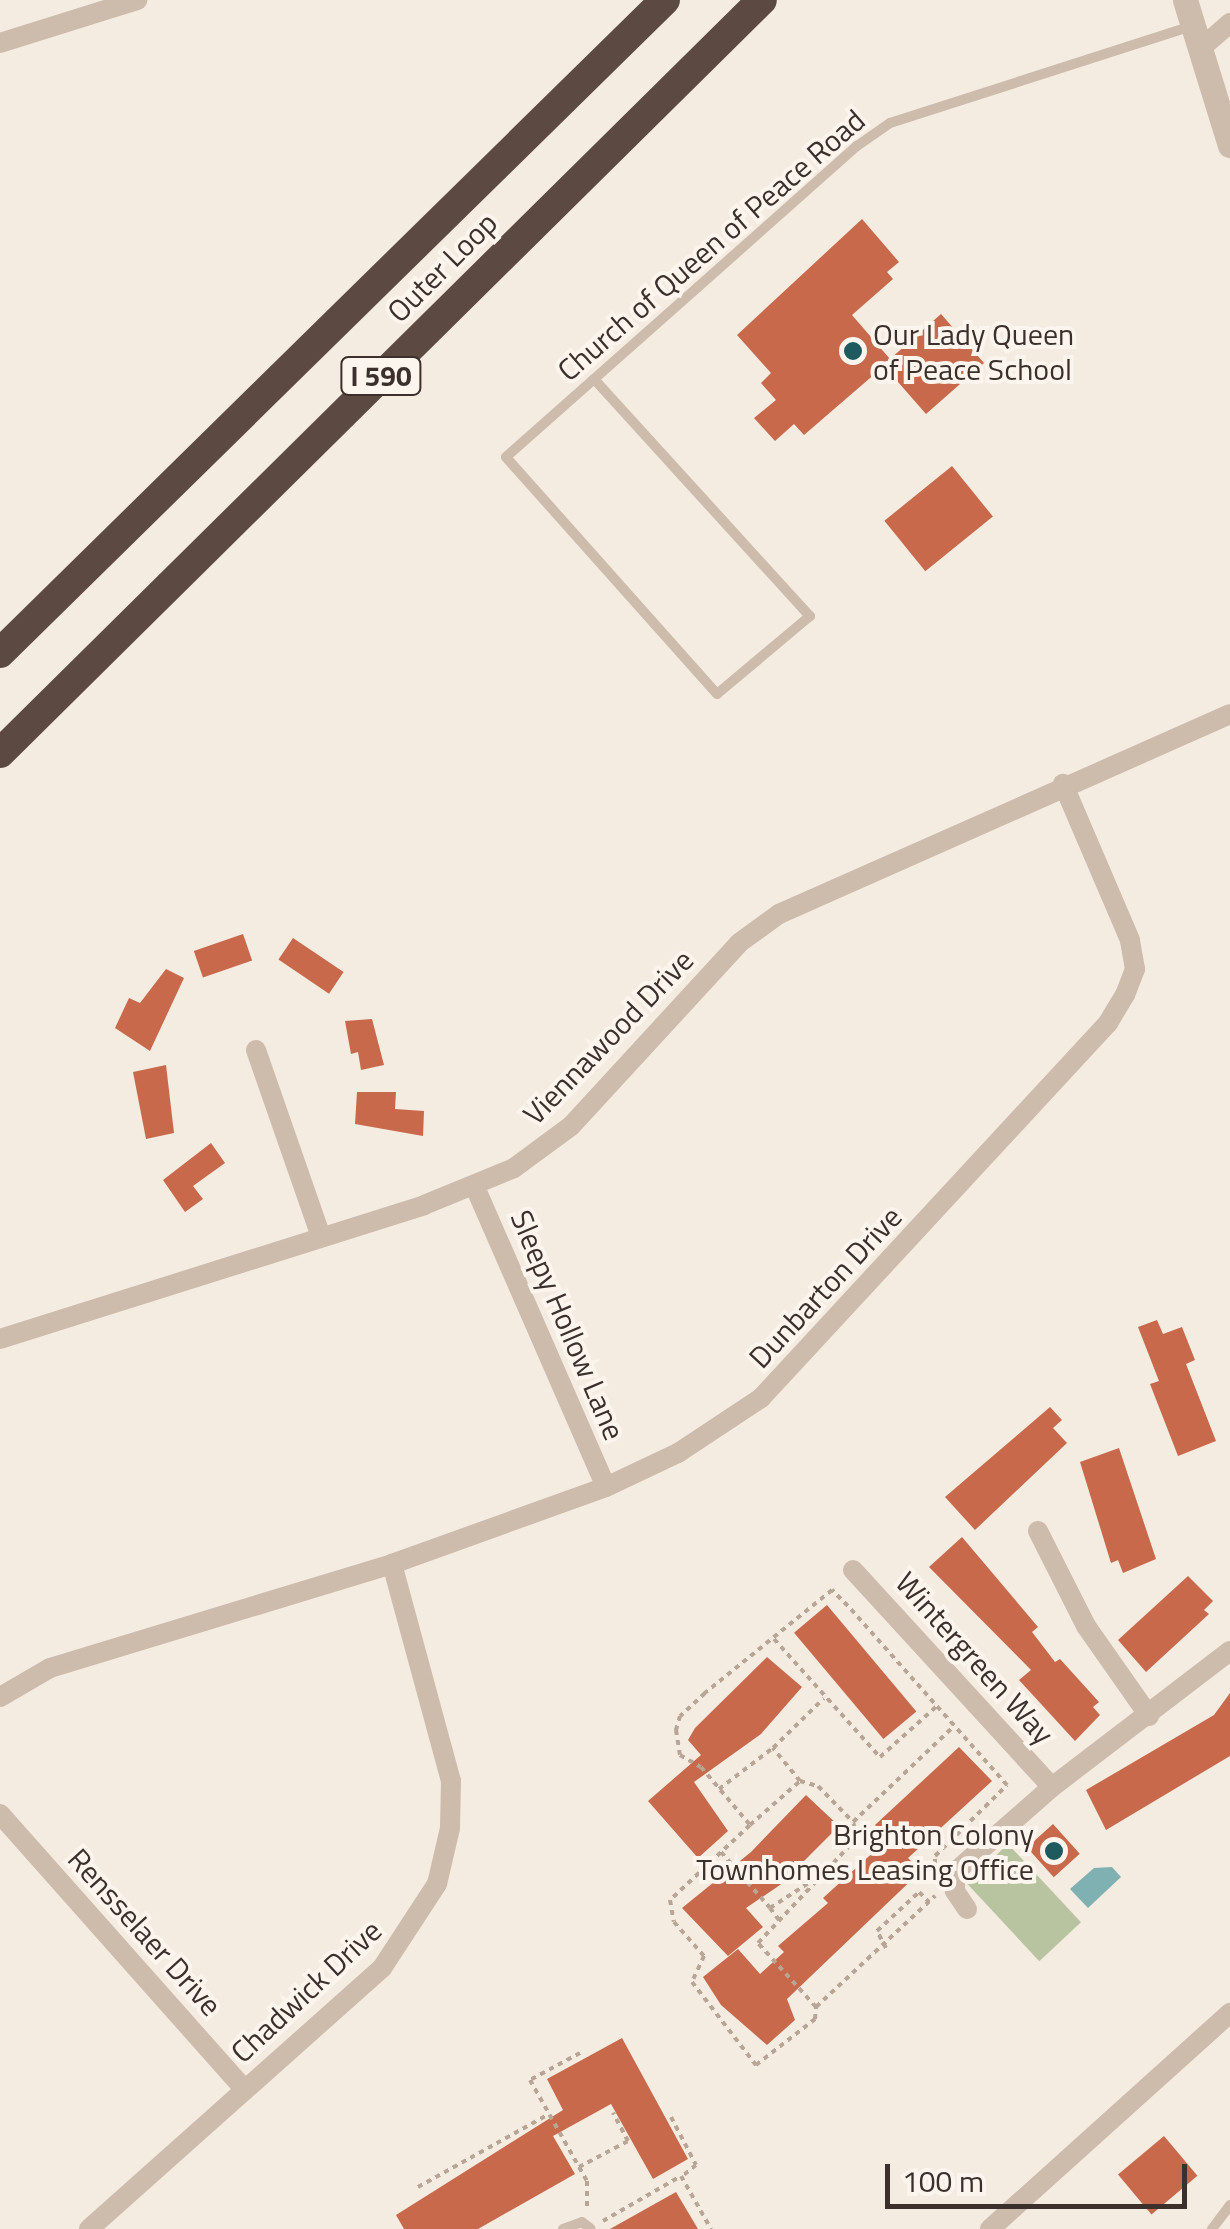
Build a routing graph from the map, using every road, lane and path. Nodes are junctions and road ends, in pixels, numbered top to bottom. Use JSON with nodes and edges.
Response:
{"nodes":[{"id":1,"x":137,"y":0,"type":"edge"},
{"id":2,"x":666,"y":0,"type":"edge"},
{"id":3,"x":762,"y":0,"type":"edge"},
{"id":4,"x":1185,"y":0,"type":"edge"},
{"id":5,"x":1230,"y":23,"type":"edge"},
{"id":6,"x":1197,"y":37,"type":"junction"},
{"id":7,"x":0,"y":42,"type":"edge"},
{"id":8,"x":1230,"y":145,"type":"edge"},
{"id":9,"x":594,"y":379,"type":"junction"},
{"id":10,"x":0,"y":653,"type":"edge"},
{"id":11,"x":1230,"y":714,"type":"edge"},
{"id":12,"x":0,"y":752,"type":"edge"},
{"id":13,"x":1063,"y":784,"type":"junction"},
{"id":14,"x":256,"y":1050,"type":"dead end"},
{"id":15,"x":476,"y":1187,"type":"junction"},
{"id":16,"x":321,"y":1237,"type":"junction"},
{"id":17,"x":0,"y":1339,"type":"edge"},
{"id":18,"x":606,"y":1487,"type":"junction"},
{"id":19,"x":1038,"y":1531,"type":"dead end"},
{"id":20,"x":392,"y":1564,"type":"junction"},
{"id":21,"x":854,"y":1570,"type":"dead end"},
{"id":22,"x":773,"y":1638,"type":"junction"},
{"id":23,"x":1230,"y":1651,"type":"edge"},
{"id":24,"x":0,"y":1697,"type":"edge"},
{"id":25,"x":824,"y":1698,"type":"junction"},
{"id":26,"x":937,"y":1706,"type":"junction"},
{"id":27,"x":1149,"y":1716,"type":"junction"},
{"id":28,"x":954,"y":1726,"type":"junction"},
{"id":29,"x":773,"y":1748,"type":"junction"},
{"id":30,"x":800,"y":1780,"type":"junction"},
{"id":31,"x":1052,"y":1787,"type":"junction"},
{"id":32,"x":719,"y":1788,"type":"junction"},
{"id":33,"x":0,"y":1814,"type":"edge"},
{"id":34,"x":853,"y":1822,"type":"junction"},
{"id":35,"x":750,"y":1825,"type":"junction"},
{"id":36,"x":721,"y":1852,"type":"junction"},
{"id":37,"x":937,"y":1874,"type":"dead end"},
{"id":38,"x":810,"y":1882,"type":"junction"},
{"id":39,"x":939,"y":1893,"type":"dead end"},
{"id":40,"x":930,"y":1902,"type":"junction"},
{"id":41,"x":770,"y":1908,"type":"junction"},
{"id":42,"x":967,"y":1909,"type":"dead end"},
{"id":43,"x":780,"y":1920,"type":"junction"},
{"id":44,"x":884,"y":1946,"type":"junction"},
{"id":45,"x":816,"y":2008,"type":"junction"},
{"id":46,"x":1230,"y":2014,"type":"edge"},
{"id":47,"x":580,"y":2053,"type":"dead end"},
{"id":48,"x":760,"y":2065,"type":"junction"},
{"id":49,"x":762,"y":2072,"type":"dead end"},
{"id":50,"x":245,"y":2090,"type":"junction"},
{"id":51,"x":613,"y":2113,"type":"dead end"},
{"id":52,"x":550,"y":2114,"type":"junction"},
{"id":53,"x":671,"y":2117,"type":"dead end"},
{"id":54,"x":579,"y":2167,"type":"junction"},
{"id":55,"x":681,"y":2177,"type":"junction"},
{"id":56,"x":418,"y":2188,"type":"dead end"},
{"id":57,"x":1230,"y":2206,"type":"edge"},
{"id":58,"x":588,"y":2226,"type":"edge"},
{"id":59,"x":995,"y":2227,"type":"edge"},
{"id":60,"x":89,"y":2229,"type":"edge"},
{"id":61,"x":563,"y":2229,"type":"edge"},
{"id":62,"x":711,"y":2229,"type":"edge"},
{"id":63,"x":1212,"y":2229,"type":"edge"}],
"edges":[{"from":1,"to":7,"type":"street"},
{"from":2,"to":10,"type":"highway","name":"Outer Loop","number":"I 590"},
{"from":3,"to":12,"type":"highway","name":"Outer Loop","number":"I 590"},
{"from":4,"to":6,"type":"street"},
{"from":5,"to":6,"type":"street"},
{"from":6,"to":8,"type":"street"},
{"from":6,"to":9,"type":"lane","name":"Church of Queen of Peace Road"},
{"from":9,"to":9,"type":"lane","name":"Church of Queen of Peace Road"},
{"from":11,"to":13,"type":"street","name":"Viennawood Drive"},
{"from":13,"to":15,"type":"street","name":"Viennawood Drive"},
{"from":13,"to":18,"type":"street","name":"Dunbarton Drive"},
{"from":14,"to":16,"type":"street"},
{"from":15,"to":16,"type":"street","name":"Viennawood Drive"},
{"from":15,"to":18,"type":"street","name":"Sleepy Hollow Lane"},
{"from":16,"to":17,"type":"street","name":"Viennawood Drive"},
{"from":18,"to":20,"type":"street","name":"Dunbarton Drive"},
{"from":19,"to":27,"type":"street"},
{"from":20,"to":24,"type":"street","name":"Dunbarton Drive"},
{"from":20,"to":50,"type":"street","name":"Chadwick Drive"},
{"from":21,"to":31,"type":"street","name":"Wintergreen Way"},
{"from":22,"to":25,"type":"path"},
{"from":22,"to":26,"type":"path"},
{"from":22,"to":32,"type":"path"},
{"from":23,"to":27,"type":"street","name":"Wintergreen Way"},
{"from":25,"to":26,"type":"path"},
{"from":25,"to":29,"type":"path"},
{"from":26,"to":28,"type":"path"},
{"from":27,"to":31,"type":"street","name":"Wintergreen Way"},
{"from":28,"to":34,"type":"path"},
{"from":28,"to":37,"type":"path"},
{"from":29,"to":30,"type":"path"},
{"from":29,"to":32,"type":"path"},
{"from":30,"to":34,"type":"path"},
{"from":30,"to":35,"type":"path"},
{"from":31,"to":42,"type":"street","name":"Wintergreen Way"},
{"from":32,"to":35,"type":"path"},
{"from":33,"to":50,"type":"street","name":"Rensselaer Drive"},
{"from":34,"to":38,"type":"path"},
{"from":35,"to":36,"type":"path"},
{"from":36,"to":41,"type":"path"},
{"from":36,"to":48,"type":"path"},
{"from":38,"to":41,"type":"path"},
{"from":38,"to":43,"type":"path"},
{"from":39,"to":40,"type":"path"},
{"from":40,"to":44,"type":"path"},
{"from":40,"to":44,"type":"path"},
{"from":41,"to":43,"type":"path"},
{"from":43,"to":45,"type":"path"},
{"from":44,"to":45,"type":"path"},
{"from":45,"to":48,"type":"path"},
{"from":46,"to":59,"type":"street"},
{"from":47,"to":52,"type":"path"},
{"from":48,"to":49,"type":"path"},
{"from":50,"to":60,"type":"street","name":"Chadwick Drive"},
{"from":51,"to":54,"type":"path"},
{"from":52,"to":54,"type":"path"},
{"from":52,"to":56,"type":"path"},
{"from":53,"to":55,"type":"path"},
{"from":54,"to":58,"type":"path"},
{"from":55,"to":58,"type":"path"},
{"from":55,"to":62,"type":"path"},
{"from":57,"to":63,"type":"lane"},
{"from":58,"to":61,"type":"lane"}]}
